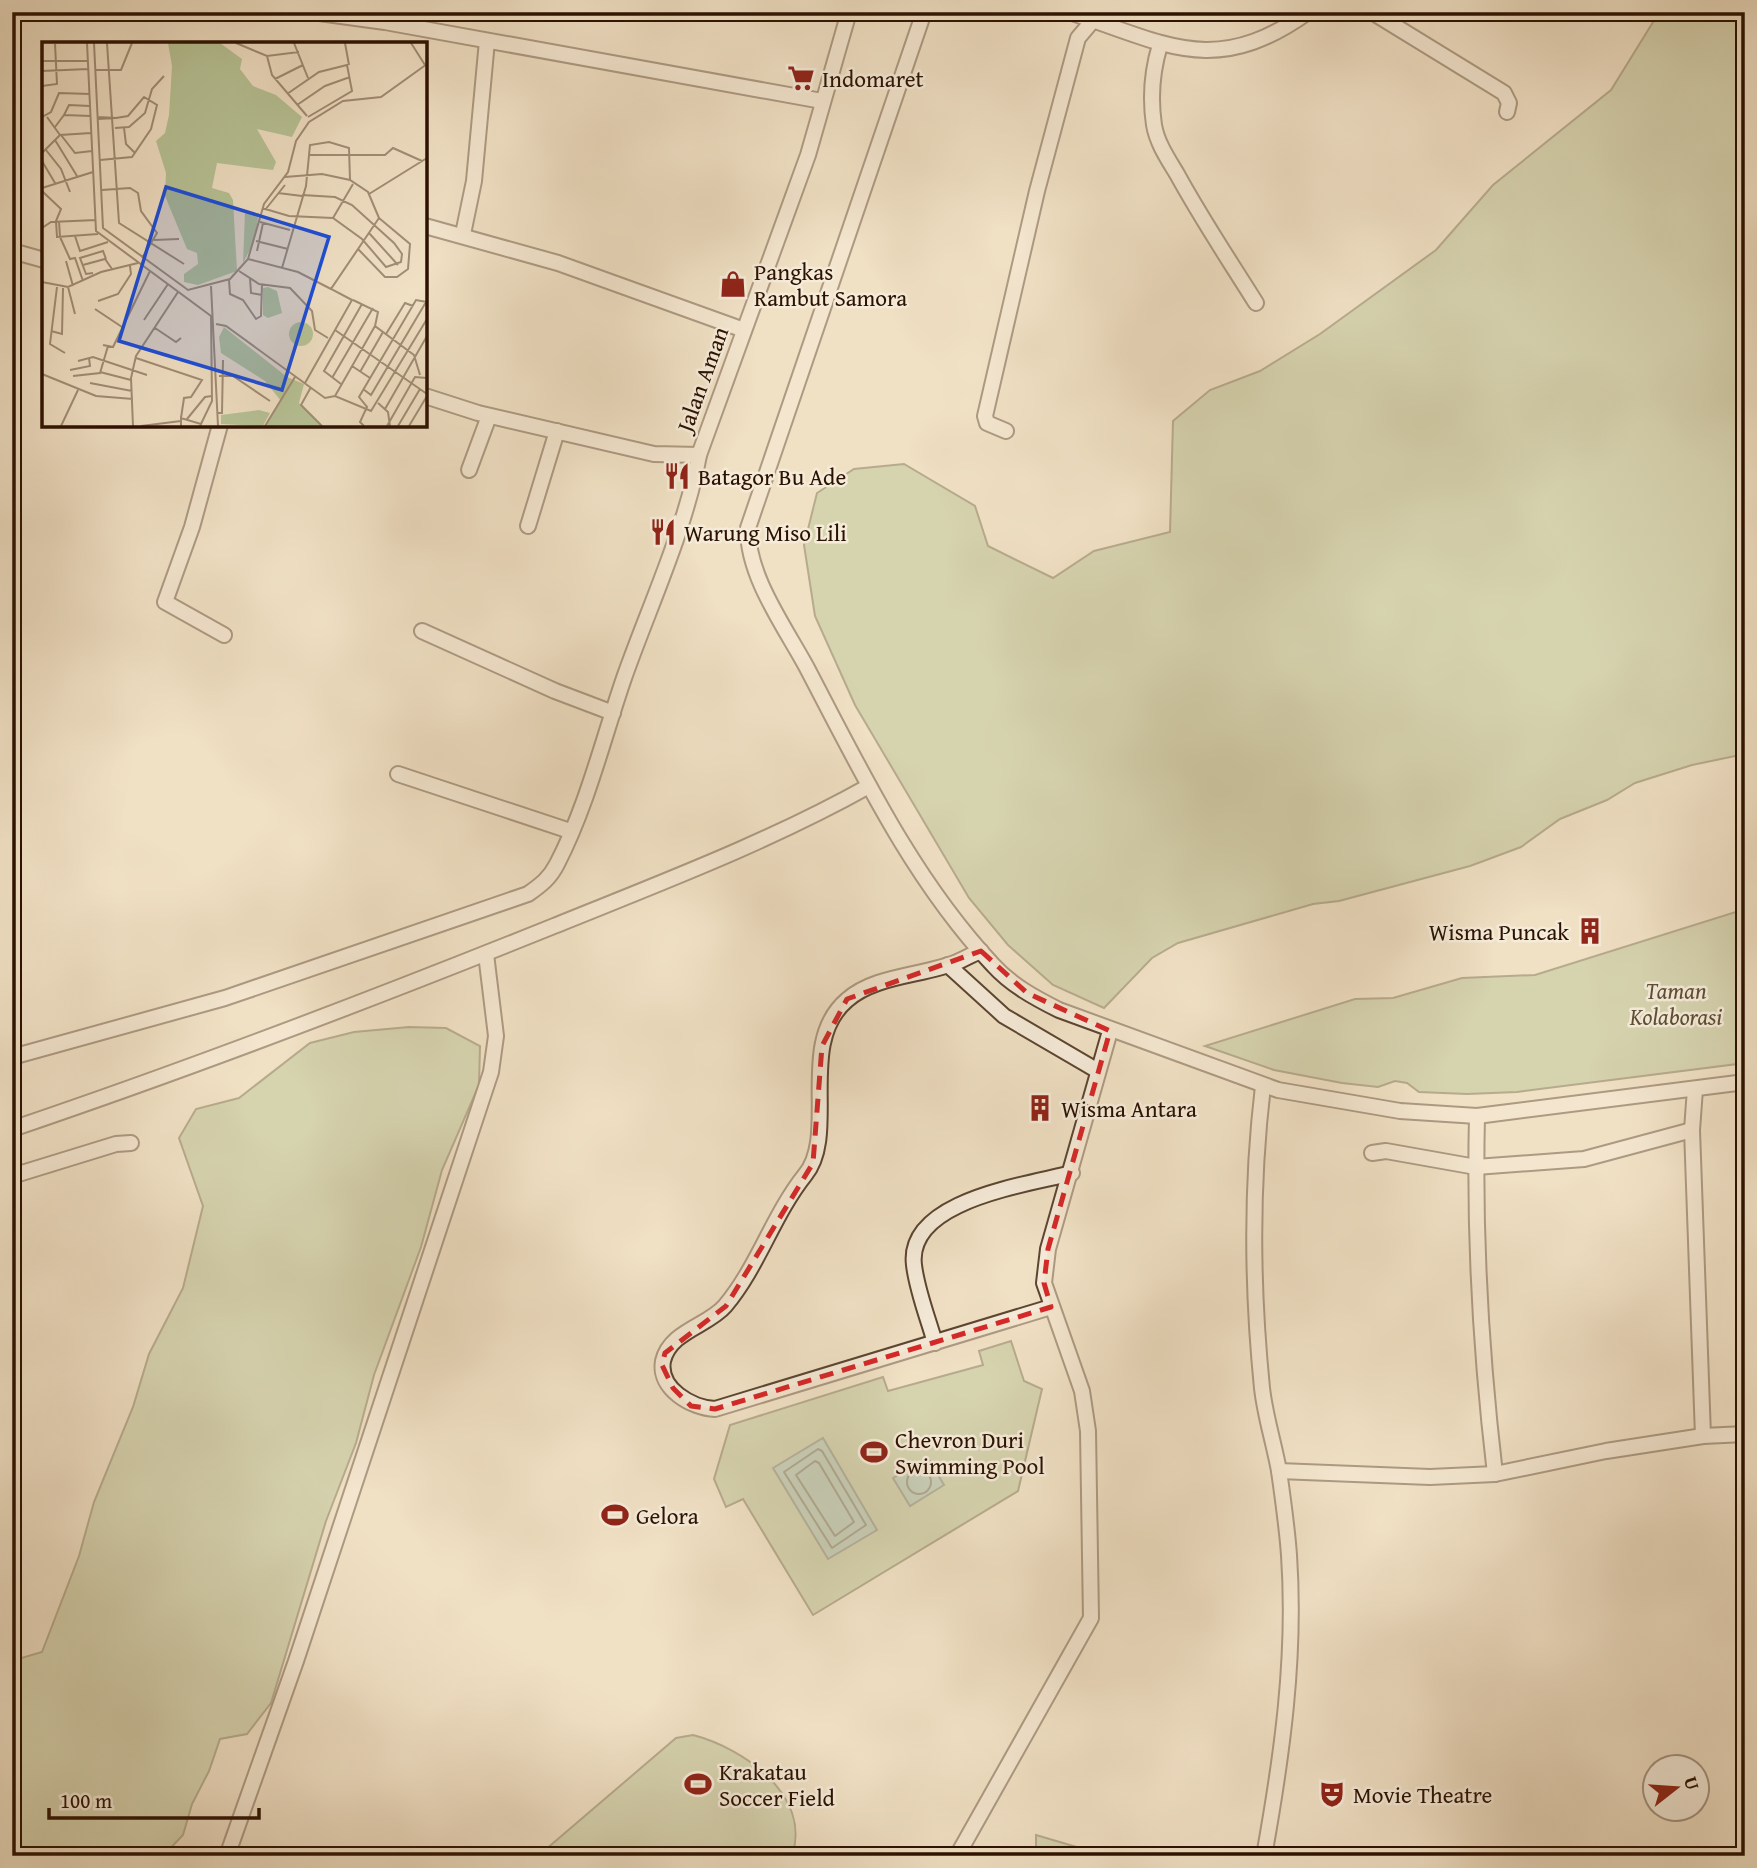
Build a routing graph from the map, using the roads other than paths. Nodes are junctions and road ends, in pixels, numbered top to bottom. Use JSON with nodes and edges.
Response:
{"nodes":[{"id":1,"x":312,"y":12,"type":"edge"},
{"id":2,"x":849,"y":12,"type":"edge"},
{"id":3,"x":924,"y":12,"type":"edge"},
{"id":4,"x":1069,"y":12,"type":"edge"},
{"id":5,"x":1308,"y":12,"type":"edge"},
{"id":6,"x":1372,"y":12,"type":"edge"},
{"id":7,"x":1098,"y":16,"type":"edge"},
{"id":8,"x":487,"y":41,"type":"junction"},
{"id":9,"x":1160,"y":45,"type":"junction"},
{"id":10,"x":822,"y":100,"type":"junction"},
{"id":11,"x":1507,"y":112,"type":"dead end"},
{"id":12,"x":427,"y":226,"type":"edge"},
{"id":13,"x":463,"y":234,"type":"junction"},
{"id":14,"x":12,"y":251,"type":"edge"},
{"id":15,"x":42,"y":259,"type":"edge"},
{"id":16,"x":1256,"y":303,"type":"dead end"},
{"id":17,"x":744,"y":330,"type":"junction"},
{"id":18,"x":427,"y":397,"type":"edge"},
{"id":19,"x":489,"y":416,"type":"junction"},
{"id":20,"x":219,"y":427,"type":"edge"},
{"id":21,"x":557,"y":431,"type":"junction"},
{"id":22,"x":1006,"y":431,"type":"dead end"},
{"id":23,"x":699,"y":455,"type":"junction"},
{"id":24,"x":469,"y":470,"type":"dead end"},
{"id":25,"x":528,"y":526,"type":"dead end"},
{"id":26,"x":422,"y":631,"type":"dead end"},
{"id":27,"x":224,"y":635,"type":"dead end"},
{"id":28,"x":613,"y":713,"type":"junction"},
{"id":29,"x":398,"y":774,"type":"dead end"},
{"id":30,"x":869,"y":786,"type":"junction"},
{"id":31,"x":570,"y":831,"type":"junction"},
{"id":32,"x":981,"y":951,"type":"junction"},
{"id":33,"x":486,"y":954,"type":"junction"},
{"id":34,"x":948,"y":965,"type":"junction"},
{"id":35,"x":1110,"y":1031,"type":"junction"},
{"id":36,"x":12,"y":1057,"type":"edge"},
{"id":37,"x":1098,"y":1070,"type":"junction"},
{"id":38,"x":1745,"y":1082,"type":"edge"},
{"id":39,"x":1263,"y":1086,"type":"junction"},
{"id":40,"x":1695,"y":1089,"type":"junction"},
{"id":41,"x":1477,"y":1116,"type":"junction"},
{"id":42,"x":12,"y":1129,"type":"edge"},
{"id":43,"x":1692,"y":1130,"type":"junction"},
{"id":44,"x":131,"y":1143,"type":"dead end"},
{"id":45,"x":1372,"y":1153,"type":"dead end"},
{"id":46,"x":1476,"y":1167,"type":"junction"},
{"id":47,"x":1072,"y":1173,"type":"junction"},
{"id":48,"x":12,"y":1176,"type":"edge"},
{"id":49,"x":1051,"y":1307,"type":"junction"},
{"id":50,"x":935,"y":1343,"type":"junction"},
{"id":51,"x":1745,"y":1434,"type":"edge"},
{"id":52,"x":1703,"y":1436,"type":"junction"},
{"id":53,"x":1279,"y":1471,"type":"junction"},
{"id":54,"x":1495,"y":1474,"type":"junction"},
{"id":55,"x":227,"y":1856,"type":"edge"},
{"id":56,"x":957,"y":1856,"type":"edge"},
{"id":57,"x":1264,"y":1856,"type":"edge"}],
"edges":[{"from":1,"to":8,"type":"street"},
{"from":2,"to":10,"type":"street","name":"Jalan Aman"},
{"from":3,"to":30,"type":"street"},
{"from":4,"to":7,"type":"street"},
{"from":5,"to":9,"type":"street"},
{"from":6,"to":11,"type":"street"},
{"from":7,"to":9,"type":"street"},
{"from":7,"to":22,"type":"street"},
{"from":8,"to":10,"type":"street"},
{"from":8,"to":13,"type":"street"},
{"from":9,"to":16,"type":"street"},
{"from":10,"to":17,"type":"street","name":"Jalan Aman"},
{"from":12,"to":13,"type":"street"},
{"from":13,"to":17,"type":"street"},
{"from":14,"to":15,"type":"street"},
{"from":17,"to":23,"type":"street","name":"Jalan Aman"},
{"from":18,"to":19,"type":"street","name":"Jalan Aman"},
{"from":19,"to":21,"type":"street","name":"Jalan Aman"},
{"from":19,"to":24,"type":"street"},
{"from":20,"to":27,"type":"street"},
{"from":21,"to":23,"type":"street","name":"Jalan Aman"},
{"from":21,"to":25,"type":"street"},
{"from":23,"to":28,"type":"street"},
{"from":26,"to":28,"type":"street"},
{"from":28,"to":31,"type":"street"},
{"from":29,"to":31,"type":"street"},
{"from":30,"to":32,"type":"street"},
{"from":30,"to":33,"type":"street"},
{"from":31,"to":36,"type":"street"},
{"from":32,"to":34,"type":"street"},
{"from":32,"to":35,"type":"street"},
{"from":33,"to":42,"type":"street"},
{"from":33,"to":55,"type":"street"},
{"from":34,"to":37,"type":"street"},
{"from":34,"to":50,"type":"street"},
{"from":35,"to":37,"type":"street"},
{"from":35,"to":39,"type":"street"},
{"from":37,"to":47,"type":"street"},
{"from":38,"to":40,"type":"street"},
{"from":39,"to":41,"type":"street"},
{"from":39,"to":53,"type":"street"},
{"from":40,"to":41,"type":"street"},
{"from":40,"to":43,"type":"street"},
{"from":41,"to":46,"type":"street"},
{"from":43,"to":46,"type":"street"},
{"from":43,"to":52,"type":"street"},
{"from":44,"to":48,"type":"street"},
{"from":45,"to":46,"type":"street"},
{"from":46,"to":54,"type":"street"},
{"from":47,"to":49,"type":"street"},
{"from":47,"to":50,"type":"street"},
{"from":49,"to":50,"type":"street"},
{"from":49,"to":56,"type":"street"},
{"from":51,"to":52,"type":"street"},
{"from":52,"to":54,"type":"street"},
{"from":53,"to":54,"type":"street"},
{"from":53,"to":57,"type":"street"}]}
